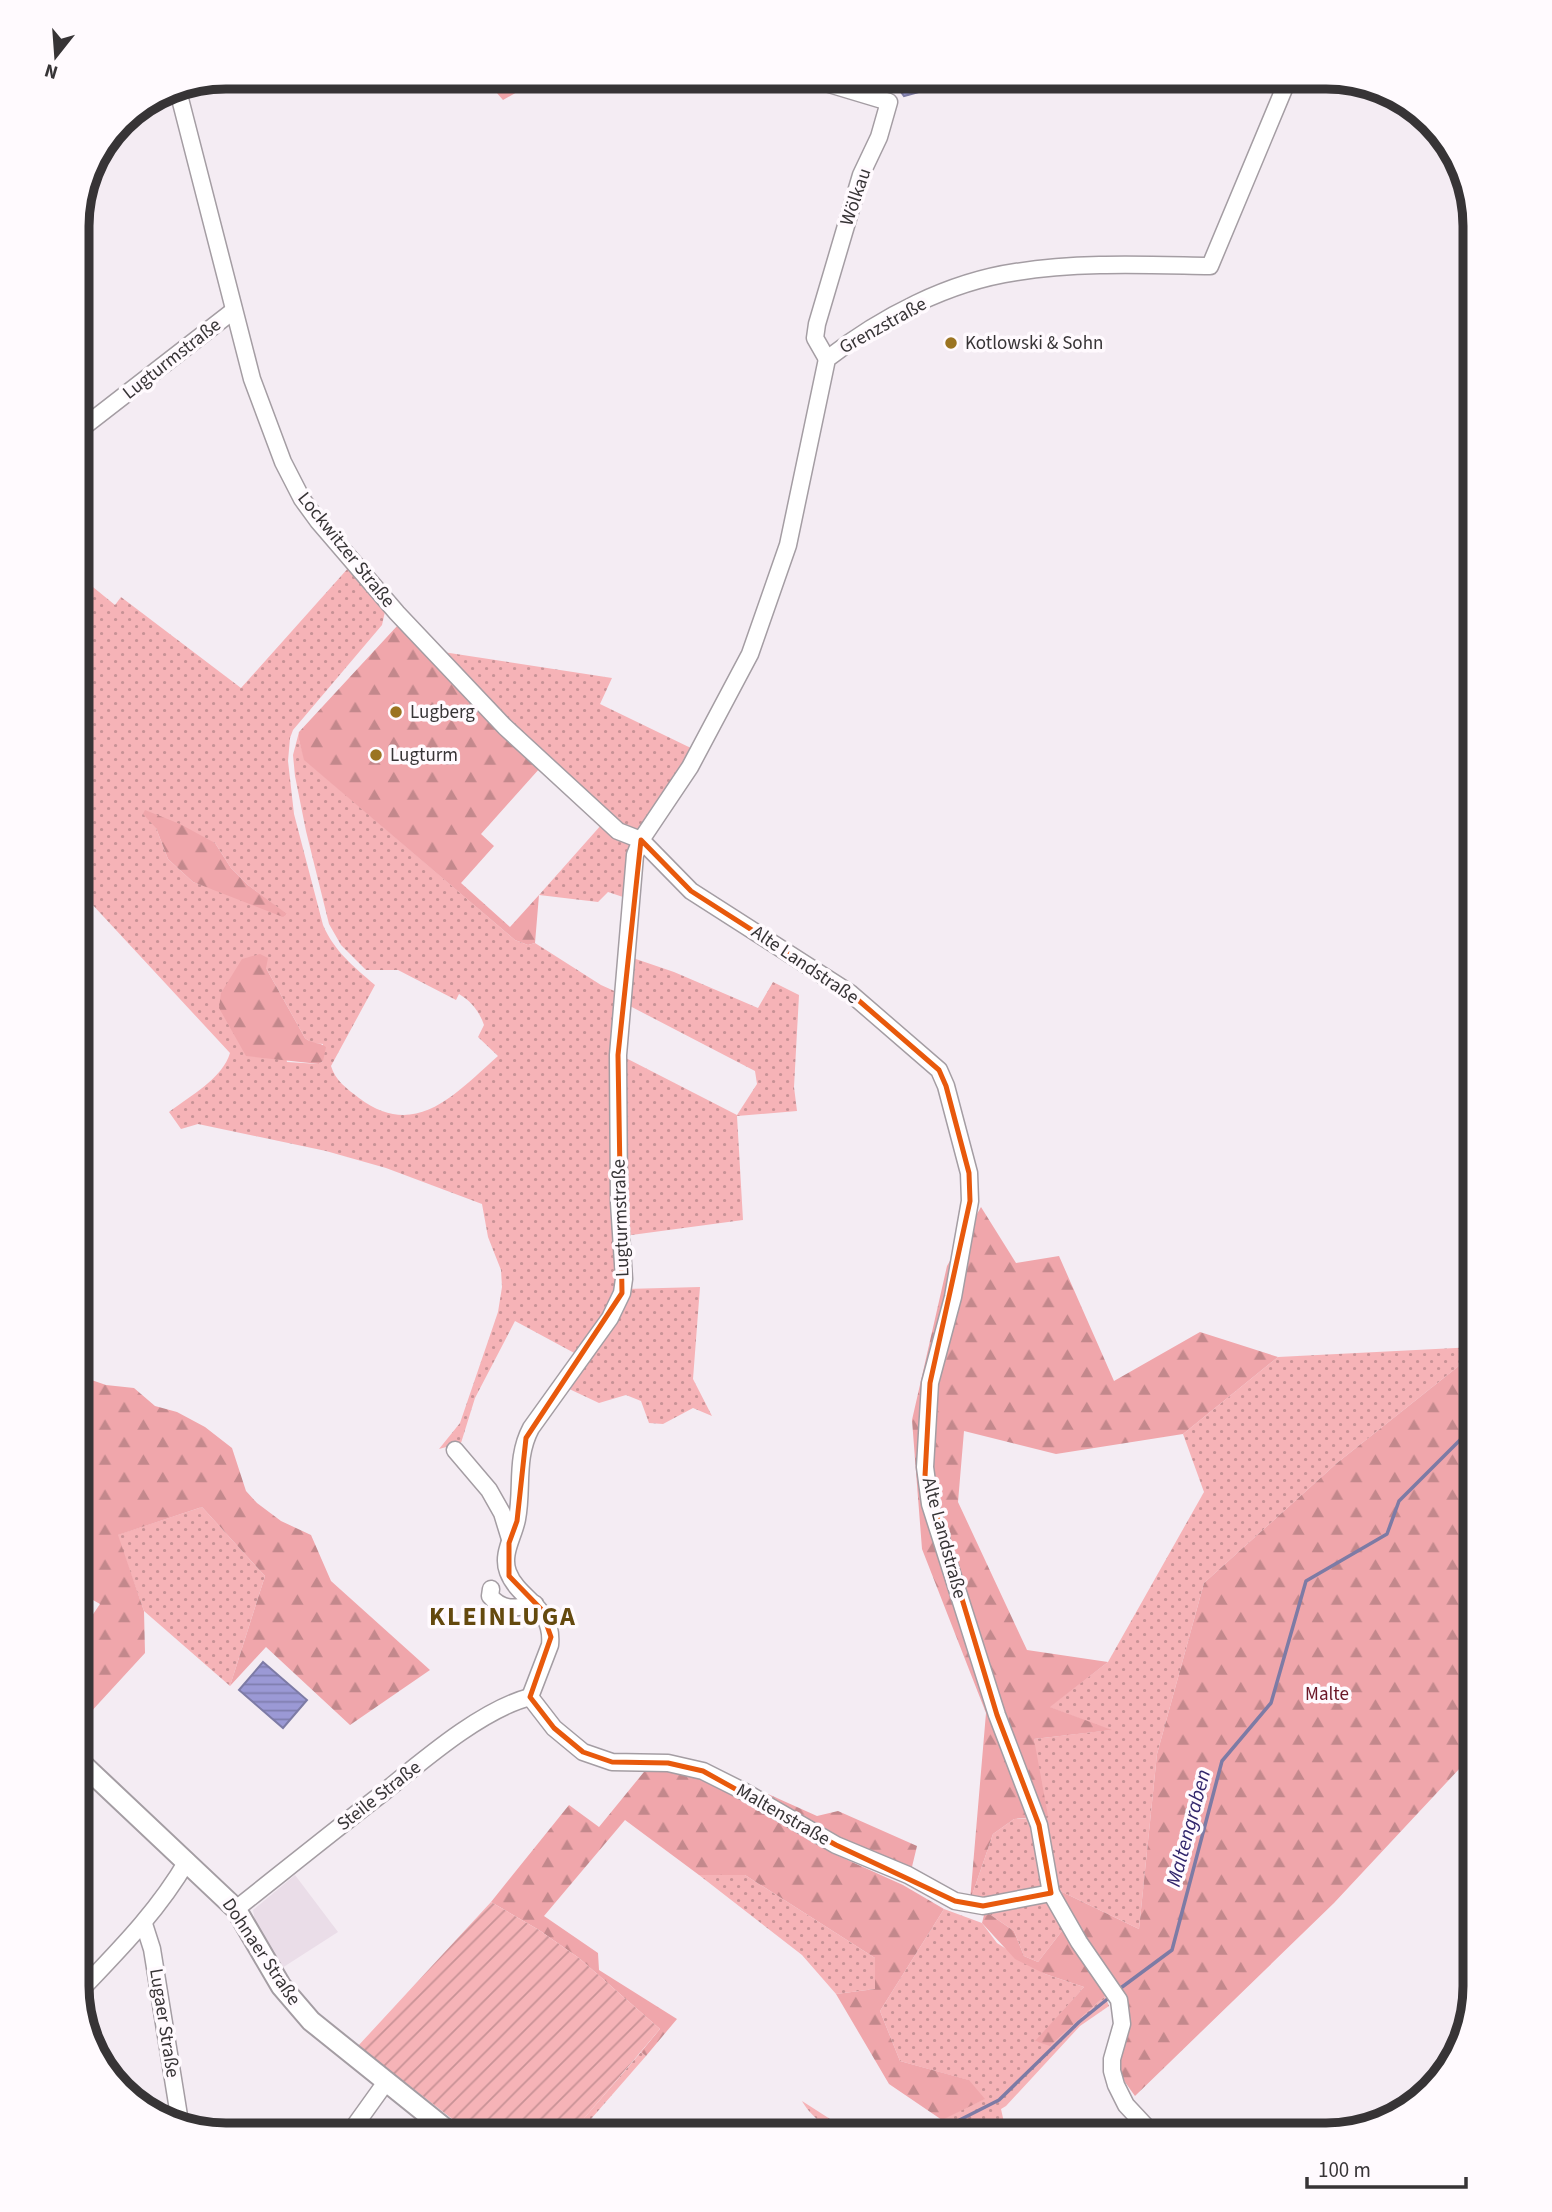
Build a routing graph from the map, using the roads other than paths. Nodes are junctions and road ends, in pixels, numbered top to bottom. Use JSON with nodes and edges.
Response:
{"nodes":[{"id":1,"x":848,"y":90,"type":"edge"},
{"id":2,"x":1284,"y":90,"type":"edge"},
{"id":3,"x":180,"y":98,"type":"edge"},
{"id":4,"x":233,"y":311,"type":"junction"},
{"id":5,"x":827,"y":359,"type":"junction"},
{"id":6,"x":90,"y":422,"type":"edge"},
{"id":7,"x":641,"y":840,"type":"junction"},
{"id":8,"x":455,"y":1450,"type":"dead end"},
{"id":9,"x":510,"y":1539,"type":"junction"},
{"id":10,"x":491,"y":1589,"type":"dead end"},
{"id":11,"x":535,"y":1604,"type":"junction"},
{"id":12,"x":530,"y":1697,"type":"junction"},
{"id":13,"x":89,"y":1770,"type":"edge"},
{"id":14,"x":187,"y":1861,"type":"junction"},
{"id":15,"x":1051,"y":1893,"type":"junction"},
{"id":16,"x":236,"y":1909,"type":"junction"},
{"id":17,"x":144,"y":1924,"type":"junction"},
{"id":18,"x":89,"y":1982,"type":"edge"},
{"id":19,"x":386,"y":2082,"type":"junction"},
{"id":20,"x":179,"y":2114,"type":"edge"},
{"id":21,"x":357,"y":2122,"type":"edge"},
{"id":22,"x":437,"y":2122,"type":"edge"},
{"id":23,"x":1143,"y":2123,"type":"edge"}],
"edges":[{"from":1,"to":5,"type":"street","name":"Wölkau"},
{"from":2,"to":5,"type":"street","name":"Grenzstraße"},
{"from":3,"to":4,"type":"street","name":"Lockwitzer Straße"},
{"from":4,"to":6,"type":"street","name":"Lugturmstraße"},
{"from":4,"to":7,"type":"street","name":"Lockwitzer Straße"},
{"from":5,"to":7,"type":"street","name":"Grenzstraße"},
{"from":7,"to":9,"type":"street","name":"Lugturmstraße"},
{"from":7,"to":15,"type":"street","name":"Alte Landstraße"},
{"from":8,"to":9,"type":"street"},
{"from":9,"to":11,"type":"street","name":"Lugturmstraße"},
{"from":10,"to":11,"type":"street"},
{"from":11,"to":12,"type":"street"},
{"from":12,"to":15,"type":"street","name":"Maltenstraße"},
{"from":12,"to":16,"type":"street","name":"Steile Straße"},
{"from":13,"to":14,"type":"main road","name":"Dohnaer Straße"},
{"from":14,"to":16,"type":"main road","name":"Dohnaer Straße"},
{"from":14,"to":17,"type":"street"},
{"from":15,"to":23,"type":"street","name":"Alte Landstraße"},
{"from":16,"to":19,"type":"main road","name":"Dohnaer Straße"},
{"from":17,"to":18,"type":"street"},
{"from":17,"to":20,"type":"street","name":"Lugaer Straße"},
{"from":19,"to":21,"type":"street"},
{"from":19,"to":22,"type":"main road","name":"Dohnaer Straße"}]}
